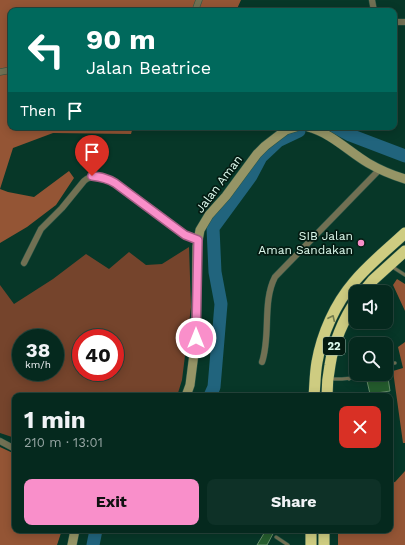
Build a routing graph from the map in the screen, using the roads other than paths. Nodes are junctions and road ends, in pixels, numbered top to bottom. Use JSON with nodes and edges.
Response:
{"nodes":[{"id":1,"x":286,"y":130,"type":"edge"},
{"id":2,"x":316,"y":130,"type":"edge"},
{"id":3,"x":380,"y":169,"type":"junction"},
{"id":4,"x":405,"y":179,"type":"edge"},
{"id":5,"x":405,"y":233,"type":"edge"},
{"id":6,"x":198,"y":240,"type":"junction"},
{"id":7,"x":405,"y":251,"type":"edge"},
{"id":8,"x":24,"y":263,"type":"dead end"},
{"id":9,"x":390,"y":265,"type":"junction"},
{"id":10,"x":405,"y":275,"type":"edge"},
{"id":11,"x":369,"y":285,"type":"edge"},
{"id":12,"x":349,"y":311,"type":"edge"},
{"id":13,"x":262,"y":362,"type":"dead end"},
{"id":14,"x":349,"y":378,"type":"edge"},
{"id":15,"x":328,"y":379,"type":"junction"},
{"id":16,"x":187,"y":393,"type":"edge"},
{"id":17,"x":314,"y":393,"type":"edge"},
{"id":18,"x":327,"y":393,"type":"edge"},
{"id":19,"x":0,"y":442,"type":"edge"},
{"id":20,"x":12,"y":448,"type":"edge"},
{"id":21,"x":74,"y":533,"type":"edge"},
{"id":22,"x":311,"y":533,"type":"edge"},
{"id":23,"x":324,"y":533,"type":"edge"},
{"id":24,"x":276,"y":537,"type":"dead end"},
{"id":25,"x":72,"y":545,"type":"edge"},
{"id":26,"x":288,"y":545,"type":"edge"},
{"id":27,"x":311,"y":545,"type":"edge"},
{"id":28,"x":324,"y":545,"type":"edge"}],
"edges":[{"from":1,"to":6,"type":"street","name":"Jalan Aman"},
{"from":2,"to":3,"type":"street"},
{"from":3,"to":4,"type":"street"},
{"from":3,"to":13,"type":"street"},
{"from":17,"to":5,"type":"highway","number":"22","one_way":true},
{"from":6,"to":8,"type":"street"},
{"from":6,"to":16,"type":"street","name":"Jalan Aman"},
{"from":7,"to":9,"type":"highway"},
{"from":9,"to":10,"type":"lane"},
{"from":9,"to":11,"type":"highway"},
{"from":12,"to":15,"type":"highway","number":"22"},
{"from":14,"to":15,"type":"lane"},
{"from":15,"to":18,"type":"highway","number":"22"},
{"from":19,"to":20,"type":"street"},
{"from":21,"to":25,"type":"street"},
{"from":22,"to":27,"type":"highway"},
{"from":23,"to":28,"type":"highway"},
{"from":24,"to":26,"type":"lane"}]}
